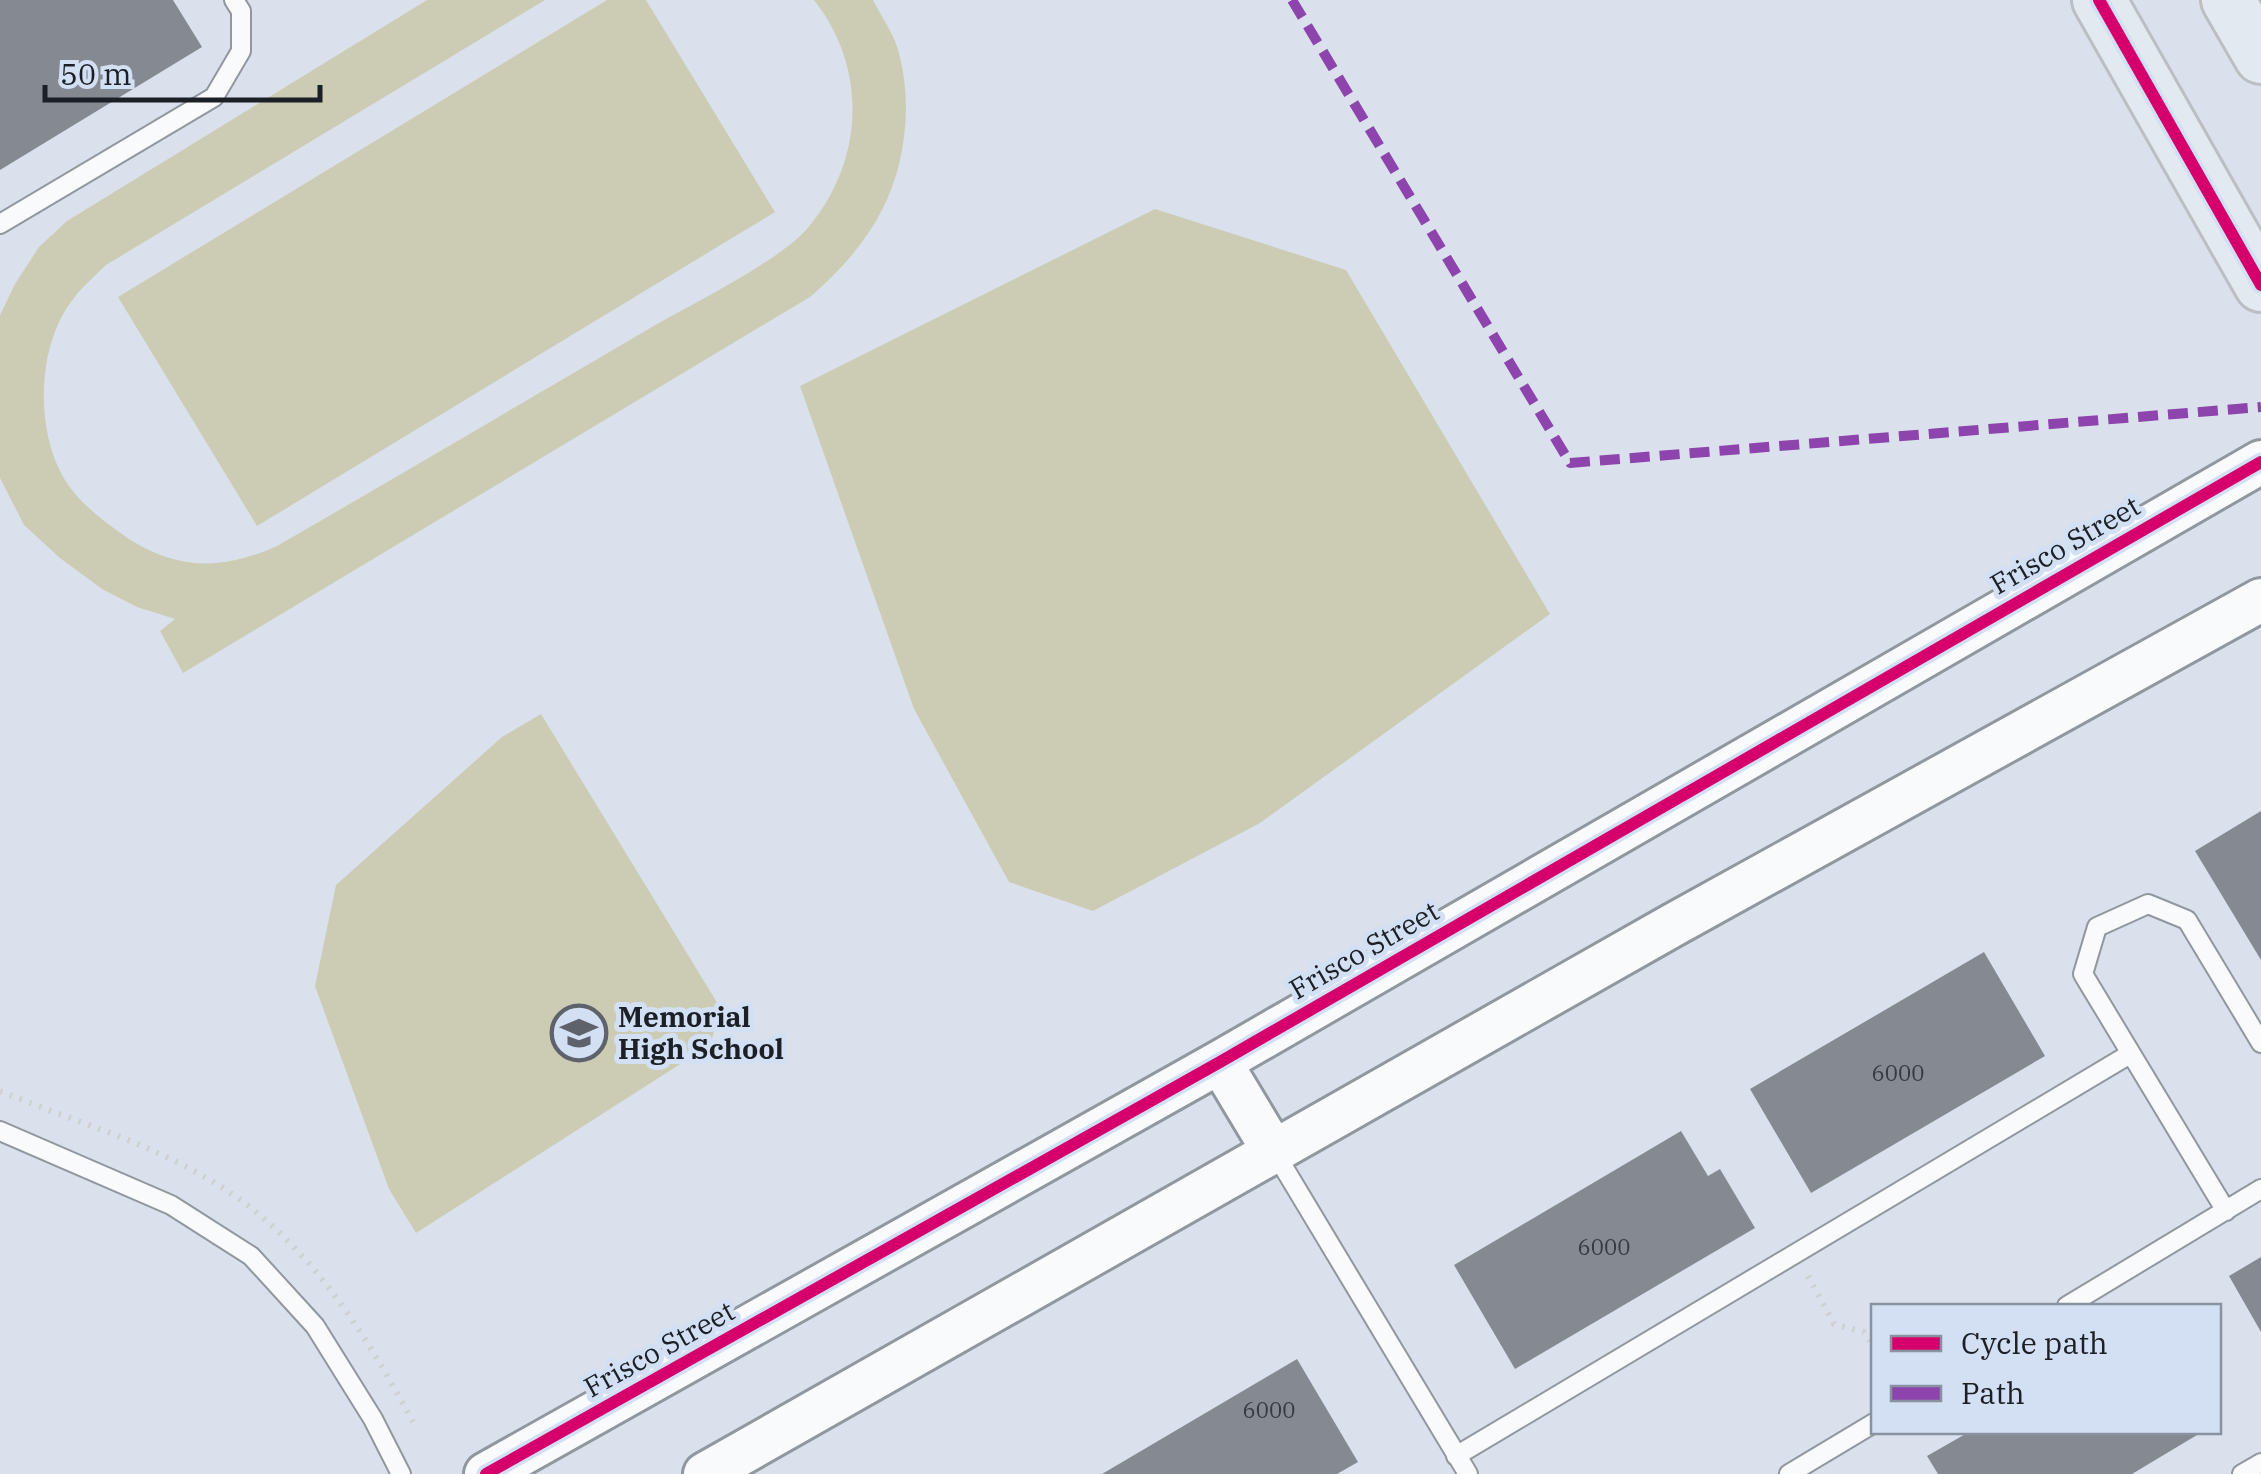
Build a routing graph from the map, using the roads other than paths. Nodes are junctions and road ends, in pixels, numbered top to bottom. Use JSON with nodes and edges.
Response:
{"nodes":[{"id":1,"x":234,"y":0,"type":"edge"},
{"id":2,"x":2099,"y":0,"type":"edge"},
{"id":3,"x":2238,"y":4,"type":"edge"},
{"id":4,"x":2261,"y":57,"type":"edge"},
{"id":5,"x":0,"y":224,"type":"edge"},
{"id":6,"x":2261,"y":285,"type":"edge"},
{"id":7,"x":2261,"y":462,"type":"edge"},
{"id":8,"x":2261,"y":600,"type":"edge"},
{"id":9,"x":2261,"y":1043,"type":"edge"},
{"id":10,"x":2130,"y":1054,"type":"junction"},
{"id":11,"x":1220,"y":1062,"type":"junction"},
{"id":12,"x":0,"y":1131,"type":"edge"},
{"id":13,"x":1274,"y":1152,"type":"junction"},
{"id":14,"x":2261,"y":1190,"type":"edge"},
{"id":15,"x":2226,"y":1211,"type":"junction"},
{"id":16,"x":2070,"y":1304,"type":"edge"},
{"id":17,"x":1871,"y":1425,"type":"edge"},
{"id":18,"x":1456,"y":1456,"type":"junction"},
{"id":19,"x":2261,"y":1463,"type":"edge"},
{"id":20,"x":402,"y":1474,"type":"edge"},
{"id":21,"x":486,"y":1474,"type":"edge"},
{"id":22,"x":706,"y":1474,"type":"edge"},
{"id":23,"x":1468,"y":1474,"type":"edge"},
{"id":24,"x":1789,"y":1474,"type":"edge"},
{"id":25,"x":2242,"y":1474,"type":"edge"}],
"edges":[{"from":1,"to":5,"type":"lane"},
{"from":2,"to":6,"type":"main road"},
{"from":3,"to":4,"type":"main road"},
{"from":7,"to":11,"type":"street","name":"Frisco Street"},
{"from":8,"to":13,"type":"street"},
{"from":9,"to":10,"type":"lane"},
{"from":10,"to":15,"type":"lane"},
{"from":10,"to":18,"type":"lane"},
{"from":11,"to":13,"type":"street"},
{"from":11,"to":21,"type":"street","name":"Frisco Street"},
{"from":12,"to":20,"type":"lane"},
{"from":13,"to":18,"type":"lane"},
{"from":13,"to":22,"type":"street"},
{"from":14,"to":15,"type":"lane"},
{"from":15,"to":16,"type":"lane"},
{"from":17,"to":24,"type":"lane"},
{"from":18,"to":23,"type":"lane"},
{"from":19,"to":25,"type":"lane"}]}
